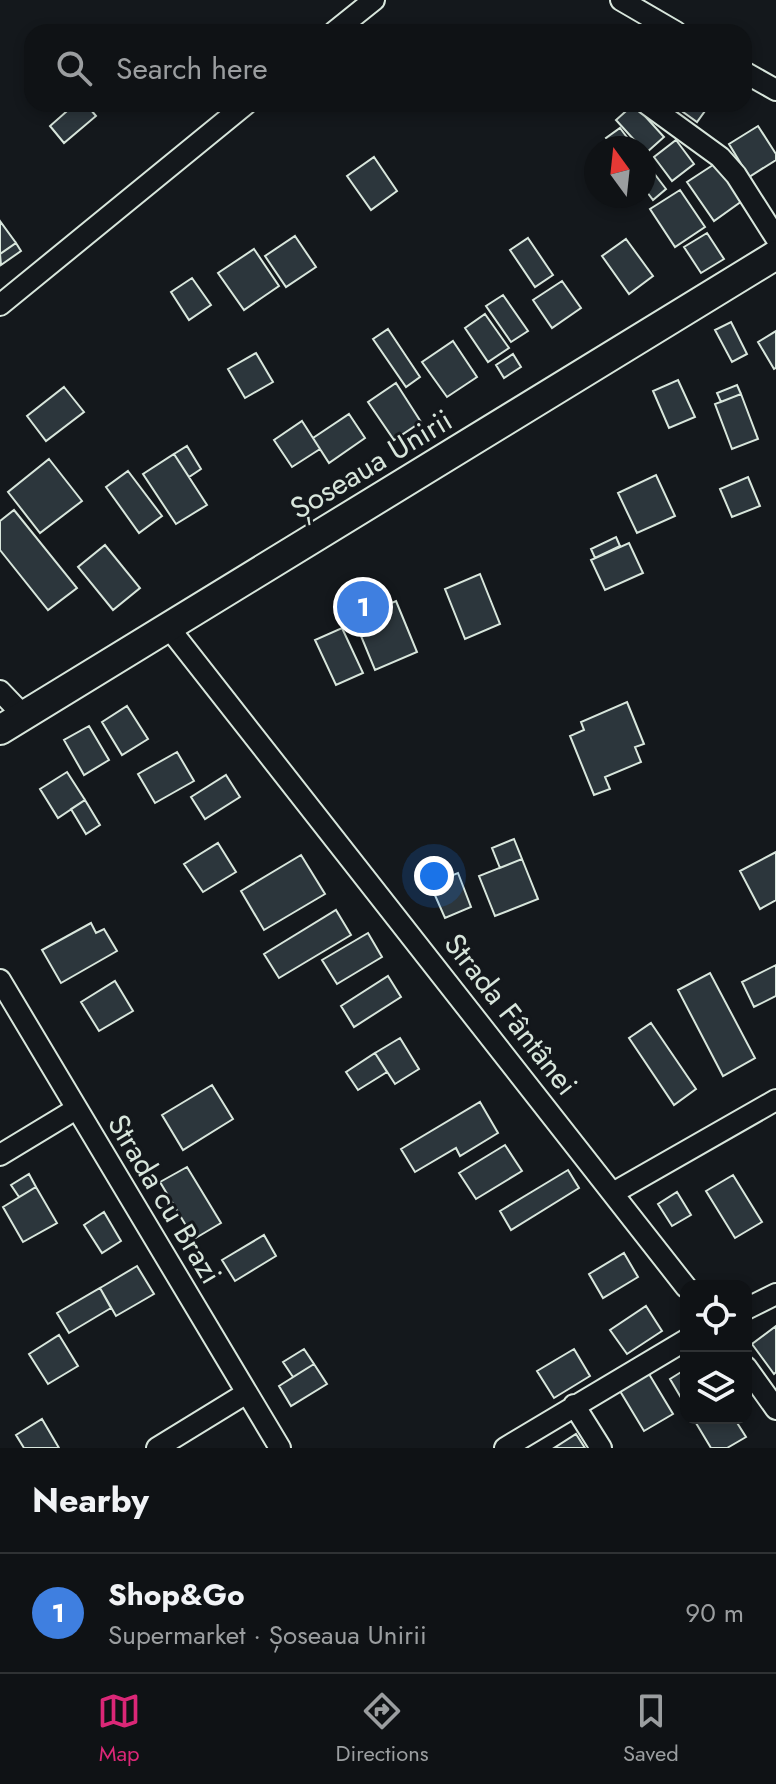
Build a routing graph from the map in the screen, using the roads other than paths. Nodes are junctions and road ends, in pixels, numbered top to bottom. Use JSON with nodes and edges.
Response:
{"nodes":[{"id":1,"x":374,"y":0,"type":"edge"},
{"id":2,"x":621,"y":0,"type":"edge"},
{"id":3,"x":344,"y":24,"type":"edge"},
{"id":4,"x":662,"y":24,"type":"edge"},
{"id":5,"x":752,"y":76,"type":"edge"},
{"id":6,"x":776,"y":90,"type":"edge"},
{"id":7,"x":236,"y":112,"type":"edge"},
{"id":8,"x":658,"y":112,"type":"edge"},
{"id":9,"x":776,"y":238,"type":"edge"},
{"id":10,"x":776,"y":255,"type":"edge"},
{"id":11,"x":0,"y":305,"type":"edge"},
{"id":12,"x":169,"y":628,"type":"junction"},
{"id":13,"x":0,"y":691,"type":"edge"},
{"id":14,"x":12,"y":722,"type":"edge"},
{"id":15,"x":0,"y":980,"type":"edge"},
{"id":16,"x":776,"y":1100,"type":"edge"},
{"id":17,"x":76,"y":1109,"type":"junction"},
{"id":18,"x":0,"y":1155,"type":"edge"},
{"id":19,"x":613,"y":1193,"type":"junction"},
{"id":20,"x":681,"y":1280,"type":"edge"},
{"id":21,"x":775,"y":1297,"type":"edge"},
{"id":22,"x":752,"y":1307,"type":"edge"},
{"id":23,"x":680,"y":1343,"type":"edge"},
{"id":24,"x":752,"y":1375,"type":"edge"},
{"id":25,"x":245,"y":1394,"type":"junction"},
{"id":26,"x":574,"y":1405,"type":"junction"},
{"id":27,"x":776,"y":1409,"type":"edge"},
{"id":28,"x":157,"y":1448,"type":"edge"},
{"id":29,"x":280,"y":1448,"type":"edge"},
{"id":30,"x":505,"y":1448,"type":"edge"},
{"id":31,"x":601,"y":1448,"type":"edge"}],
"edges":[{"from":1,"to":3,"type":"street"},
{"from":2,"to":4,"type":"street"},
{"from":5,"to":6,"type":"street"},
{"from":7,"to":11,"type":"street"},
{"from":8,"to":9,"type":"street"},
{"from":10,"to":12,"type":"main road","name":"Șoseaua Unirii"},
{"from":12,"to":14,"type":"main road","name":"Șoseaua Unirii"},
{"from":12,"to":19,"type":"street","name":"Strada Fântânei"},
{"from":13,"to":14,"type":"street"},
{"from":15,"to":17,"type":"street","name":"Strada cu Brazi"},
{"from":16,"to":19,"type":"street"},
{"from":17,"to":18,"type":"street"},
{"from":17,"to":25,"type":"street","name":"Strada cu Brazi"},
{"from":19,"to":20,"type":"street","name":"Strada Fântânei"},
{"from":21,"to":22,"type":"street"},
{"from":23,"to":26,"type":"street"},
{"from":24,"to":27,"type":"street"},
{"from":25,"to":28,"type":"street"},
{"from":25,"to":29,"type":"street","name":"Strada cu Brazi"},
{"from":26,"to":30,"type":"street"},
{"from":26,"to":31,"type":"street"}]}
